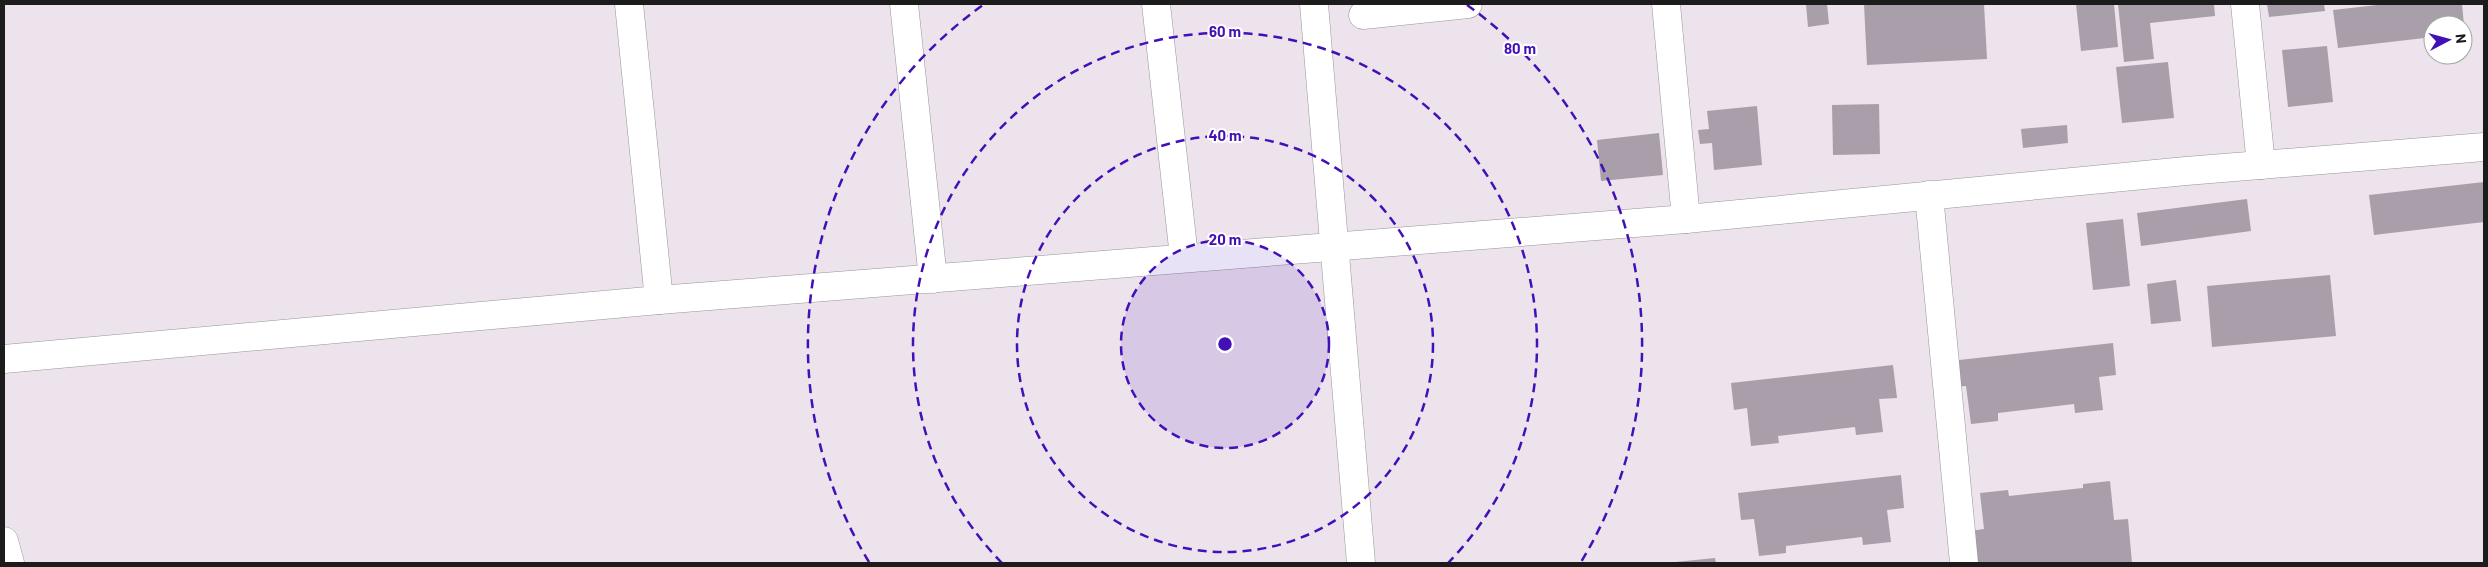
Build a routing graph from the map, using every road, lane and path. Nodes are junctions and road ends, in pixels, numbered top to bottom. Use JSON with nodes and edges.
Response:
{"nodes":[{"id":1,"x":629,"y":4,"type":"edge"},
{"id":2,"x":904,"y":4,"type":"edge"},
{"id":3,"x":1156,"y":4,"type":"edge"},
{"id":4,"x":1314,"y":4,"type":"edge"},
{"id":5,"x":1468,"y":4,"type":"edge"},
{"id":6,"x":1666,"y":4,"type":"edge"},
{"id":7,"x":2245,"y":4,"type":"edge"},
{"id":8,"x":1363,"y":14,"type":"dead end"},
{"id":9,"x":2484,"y":147,"type":"edge"},
{"id":10,"x":2261,"y":165,"type":"junction"},
{"id":11,"x":1929,"y":196,"type":"junction"},
{"id":12,"x":1686,"y":219,"type":"junction"},
{"id":13,"x":1335,"y":246,"type":"junction"},
{"id":14,"x":1184,"y":257,"type":"junction"},
{"id":15,"x":933,"y":279,"type":"junction"},
{"id":16,"x":659,"y":300,"type":"junction"},
{"id":17,"x":4,"y":359,"type":"edge"},
{"id":18,"x":4,"y":541,"type":"edge"},
{"id":19,"x":10,"y":563,"type":"edge"},
{"id":20,"x":1361,"y":563,"type":"edge"},
{"id":21,"x":1964,"y":563,"type":"edge"}],
"edges":[{"from":1,"to":16,"type":"street"},
{"from":2,"to":15,"type":"street"},
{"from":3,"to":14,"type":"street"},
{"from":4,"to":13,"type":"street"},
{"from":5,"to":8,"type":"street"},
{"from":6,"to":12,"type":"street"},
{"from":7,"to":10,"type":"street"},
{"from":9,"to":10,"type":"street"},
{"from":10,"to":11,"type":"street"},
{"from":11,"to":12,"type":"street"},
{"from":11,"to":21,"type":"street"},
{"from":12,"to":13,"type":"street"},
{"from":13,"to":14,"type":"street"},
{"from":13,"to":20,"type":"street"},
{"from":14,"to":15,"type":"street"},
{"from":15,"to":16,"type":"street"},
{"from":16,"to":17,"type":"street"},
{"from":18,"to":19,"type":"street"}]}
